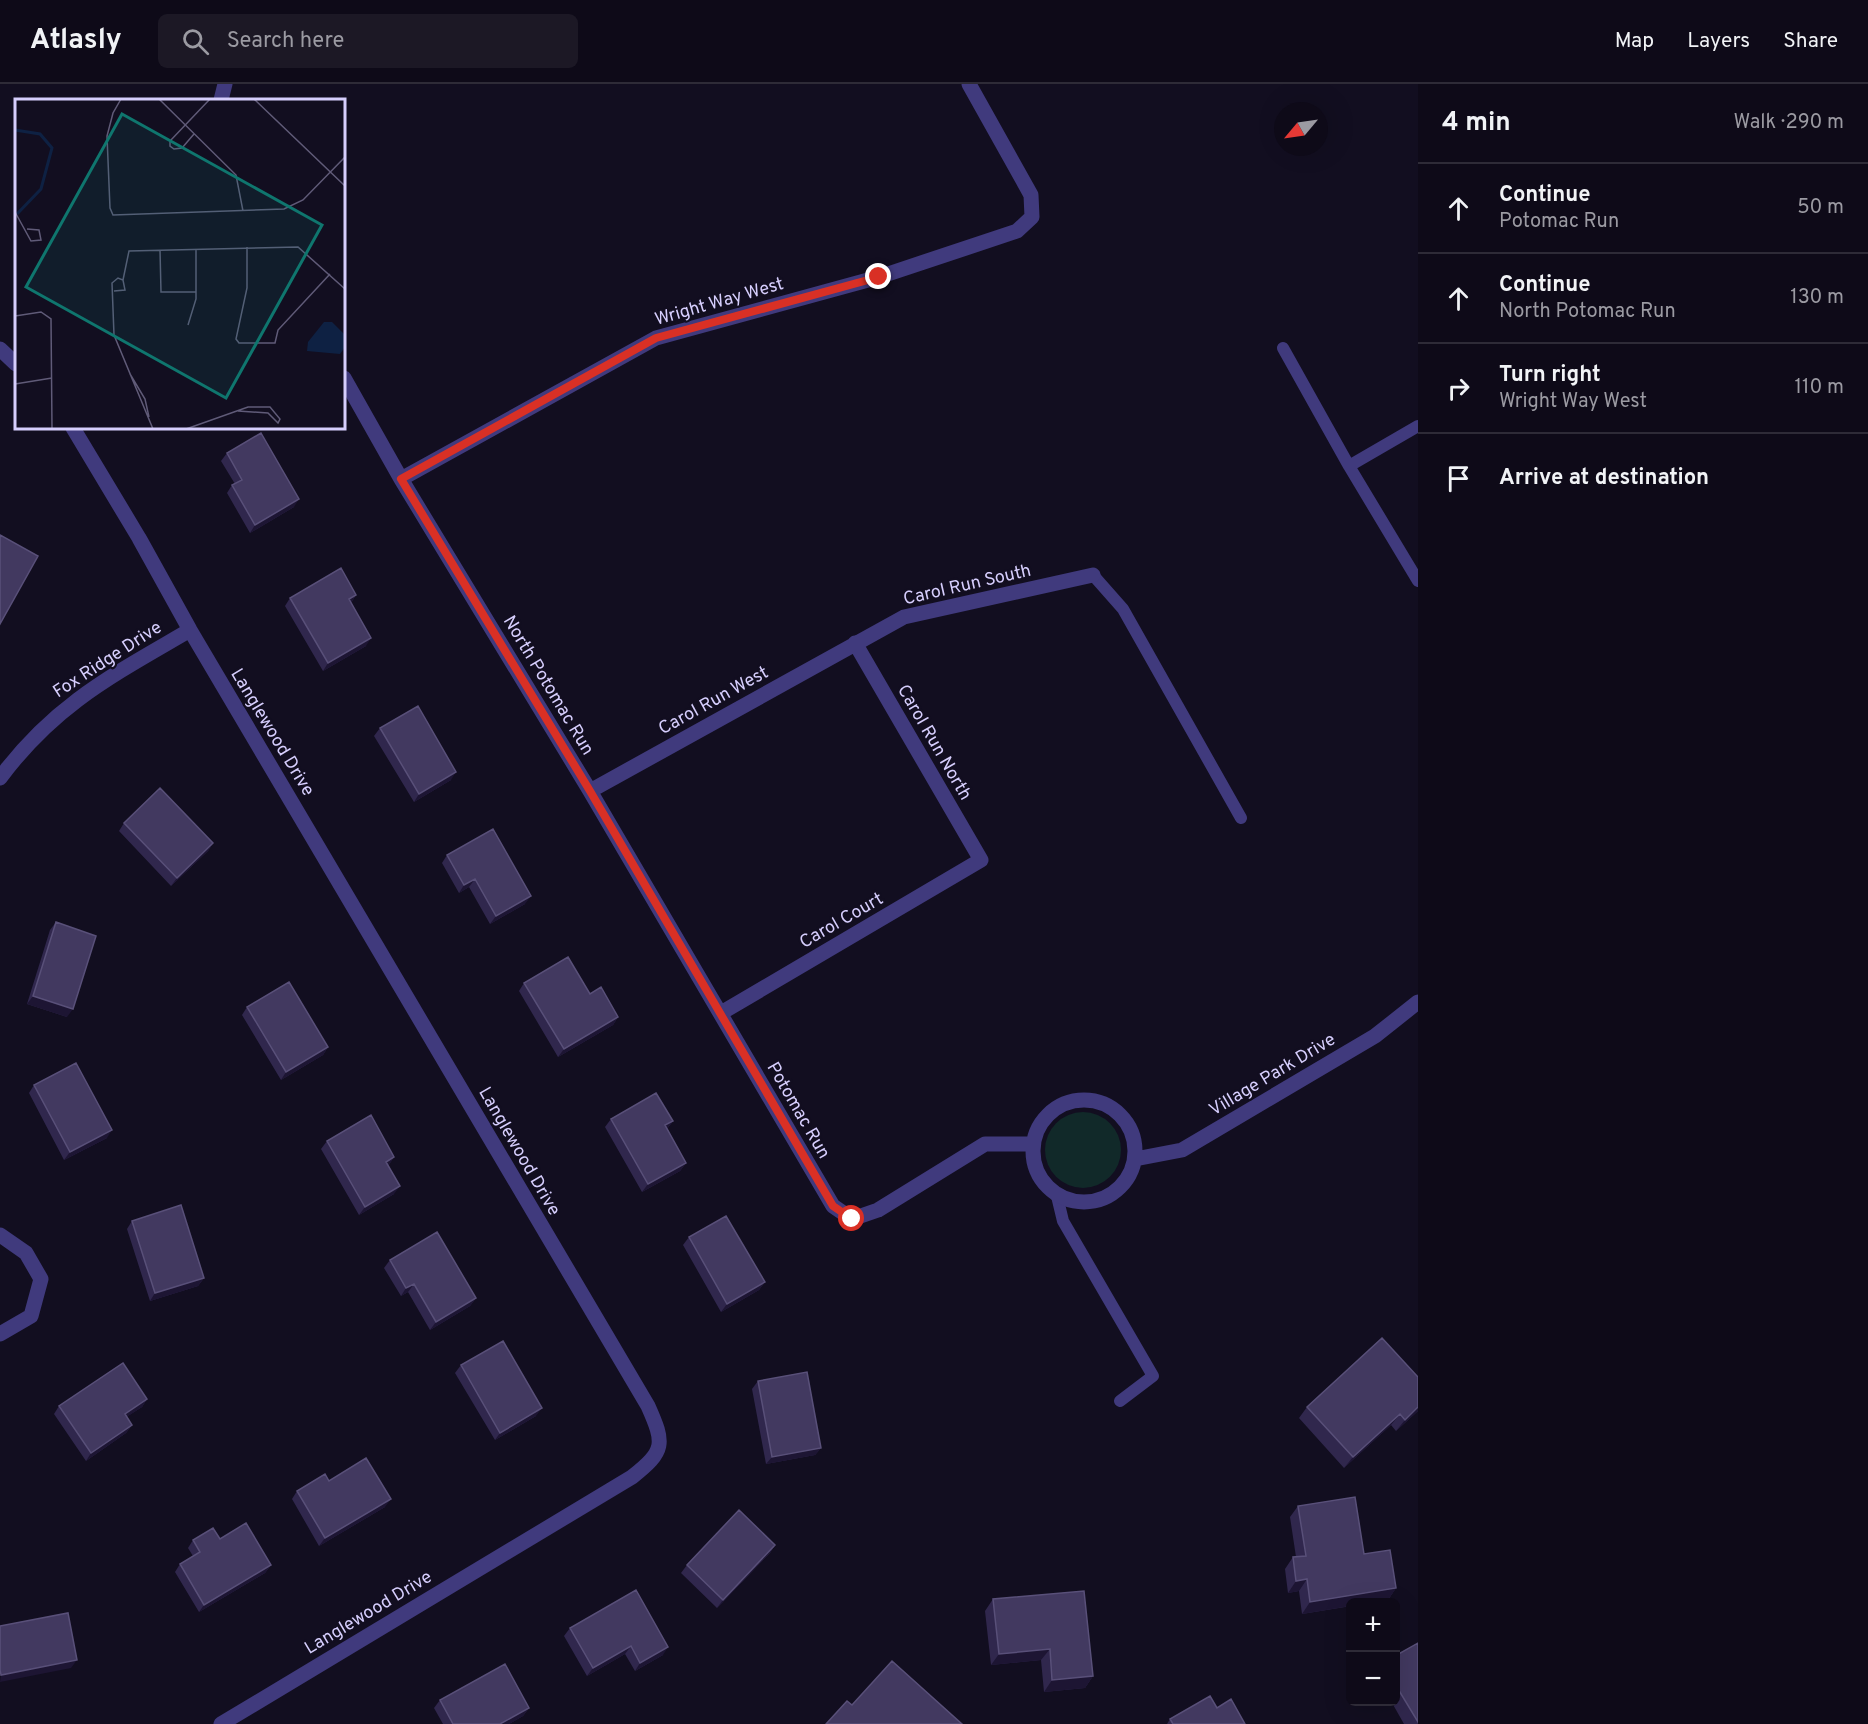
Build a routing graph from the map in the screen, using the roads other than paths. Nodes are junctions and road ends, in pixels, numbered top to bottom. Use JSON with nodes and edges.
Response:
{"nodes":[{"id":1,"x":225,"y":84,"type":"edge"},
{"id":2,"x":969,"y":84,"type":"edge"},
{"id":3,"x":221,"y":99,"type":"edge"},
{"id":4,"x":1283,"y":348,"type":"dead end"},
{"id":5,"x":0,"y":350,"type":"edge"},
{"id":6,"x":15,"y":363,"type":"edge"},
{"id":7,"x":345,"y":380,"type":"edge"},
{"id":8,"x":1418,"y":426,"type":"edge"},
{"id":9,"x":74,"y":429,"type":"edge"},
{"id":10,"x":1349,"y":466,"type":"junction"},
{"id":11,"x":401,"y":479,"type":"junction"},
{"id":12,"x":1093,"y":575,"type":"joint"},
{"id":13,"x":1418,"y":581,"type":"edge"},
{"id":14,"x":190,"y":630,"type":"junction"},
{"id":15,"x":855,"y":644,"type":"junction"},
{"id":16,"x":0,"y":778,"type":"edge"},
{"id":17,"x":590,"y":791,"type":"junction"},
{"id":18,"x":1241,"y":818,"type":"dead end"},
{"id":19,"x":981,"y":860,"type":"joint"},
{"id":20,"x":1418,"y":1002,"type":"edge"},
{"id":21,"x":721,"y":1013,"type":"junction"},
{"id":22,"x":1033,"y":1143,"type":"junction"},
{"id":23,"x":1135,"y":1159,"type":"junction"},
{"id":24,"x":1057,"y":1196,"type":"junction"},
{"id":25,"x":0,"y":1235,"type":"edge"},
{"id":26,"x":0,"y":1334,"type":"edge"},
{"id":27,"x":1120,"y":1401,"type":"dead end"},
{"id":28,"x":220,"y":1724,"type":"edge"}],
"edges":[{"from":1,"to":3,"type":"street"},
{"from":2,"to":11,"type":"street","name":"Wright Way West"},
{"from":4,"to":10,"type":"lane"},
{"from":5,"to":6,"type":"street"},
{"from":7,"to":11,"type":"street","name":"North Potomac Run"},
{"from":8,"to":10,"type":"lane"},
{"from":9,"to":14,"type":"street","name":"Langlewood Drive"},
{"from":10,"to":13,"type":"lane"},
{"from":11,"to":17,"type":"street","name":"North Potomac Run"},
{"from":12,"to":15,"type":"street","name":"Carol Run South"},
{"from":12,"to":18,"type":"lane"},
{"from":14,"to":16,"type":"street","name":"Fox Ridge Drive"},
{"from":14,"to":28,"type":"street","name":"Langlewood Drive"},
{"from":15,"to":17,"type":"street","name":"Carol Run West"},
{"from":15,"to":19,"type":"street","name":"Carol Run North"},
{"from":17,"to":21,"type":"street","name":"North Potomac Run"},
{"from":19,"to":21,"type":"street","name":"Carol Court"},
{"from":20,"to":23,"type":"street","name":"Village Park Drive"},
{"from":21,"to":22,"type":"street","name":"Potomac Run"},
{"from":22,"to":23,"type":"street"},
{"from":22,"to":24,"type":"street"},
{"from":23,"to":24,"type":"street"},
{"from":24,"to":27,"type":"lane"},
{"from":25,"to":26,"type":"street"}]}
